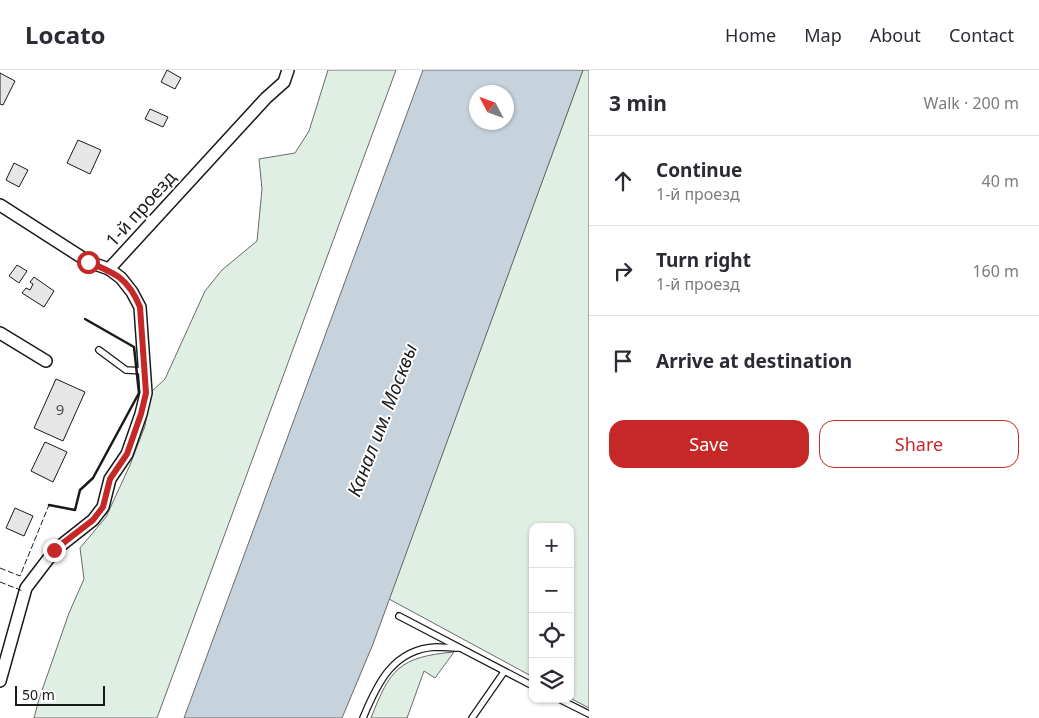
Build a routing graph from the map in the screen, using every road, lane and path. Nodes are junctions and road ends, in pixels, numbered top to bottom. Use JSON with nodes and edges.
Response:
{"nodes":[{"id":1,"x":288,"y":70,"type":"edge"},
{"id":2,"x":0,"y":205,"type":"edge"},
{"id":3,"x":109,"y":270,"type":"junction"},
{"id":4,"x":0,"y":333,"type":"edge"},
{"id":5,"x":99,"y":350,"type":"dead end"},
{"id":6,"x":46,"y":361,"type":"dead end"},
{"id":7,"x":145,"y":371,"type":"junction"},
{"id":8,"x":398,"y":616,"type":"dead end"},
{"id":9,"x":461,"y":648,"type":"junction"},
{"id":10,"x":504,"y":672,"type":"junction"},
{"id":11,"x":0,"y":681,"type":"edge"},
{"id":12,"x":529,"y":684,"type":"edge"},
{"id":13,"x":567,"y":703,"type":"edge"},
{"id":14,"x":589,"y":714,"type":"edge"},
{"id":15,"x":363,"y":718,"type":"edge"},
{"id":16,"x":472,"y":718,"type":"edge"}],
"edges":[{"from":1,"to":3,"type":"street","name":"1-й проезд"},
{"from":2,"to":3,"type":"street"},
{"from":3,"to":7,"type":"street","name":"1-й проезд"},
{"from":4,"to":6,"type":"street"},
{"from":5,"to":7,"type":"lane"},
{"from":7,"to":11,"type":"street","name":"1-й проезд"},
{"from":8,"to":9,"type":"lane"},
{"from":9,"to":10,"type":"lane"},
{"from":9,"to":15,"type":"lane"},
{"from":10,"to":12,"type":"lane"},
{"from":10,"to":16,"type":"lane"},
{"from":13,"to":14,"type":"lane"}]}
